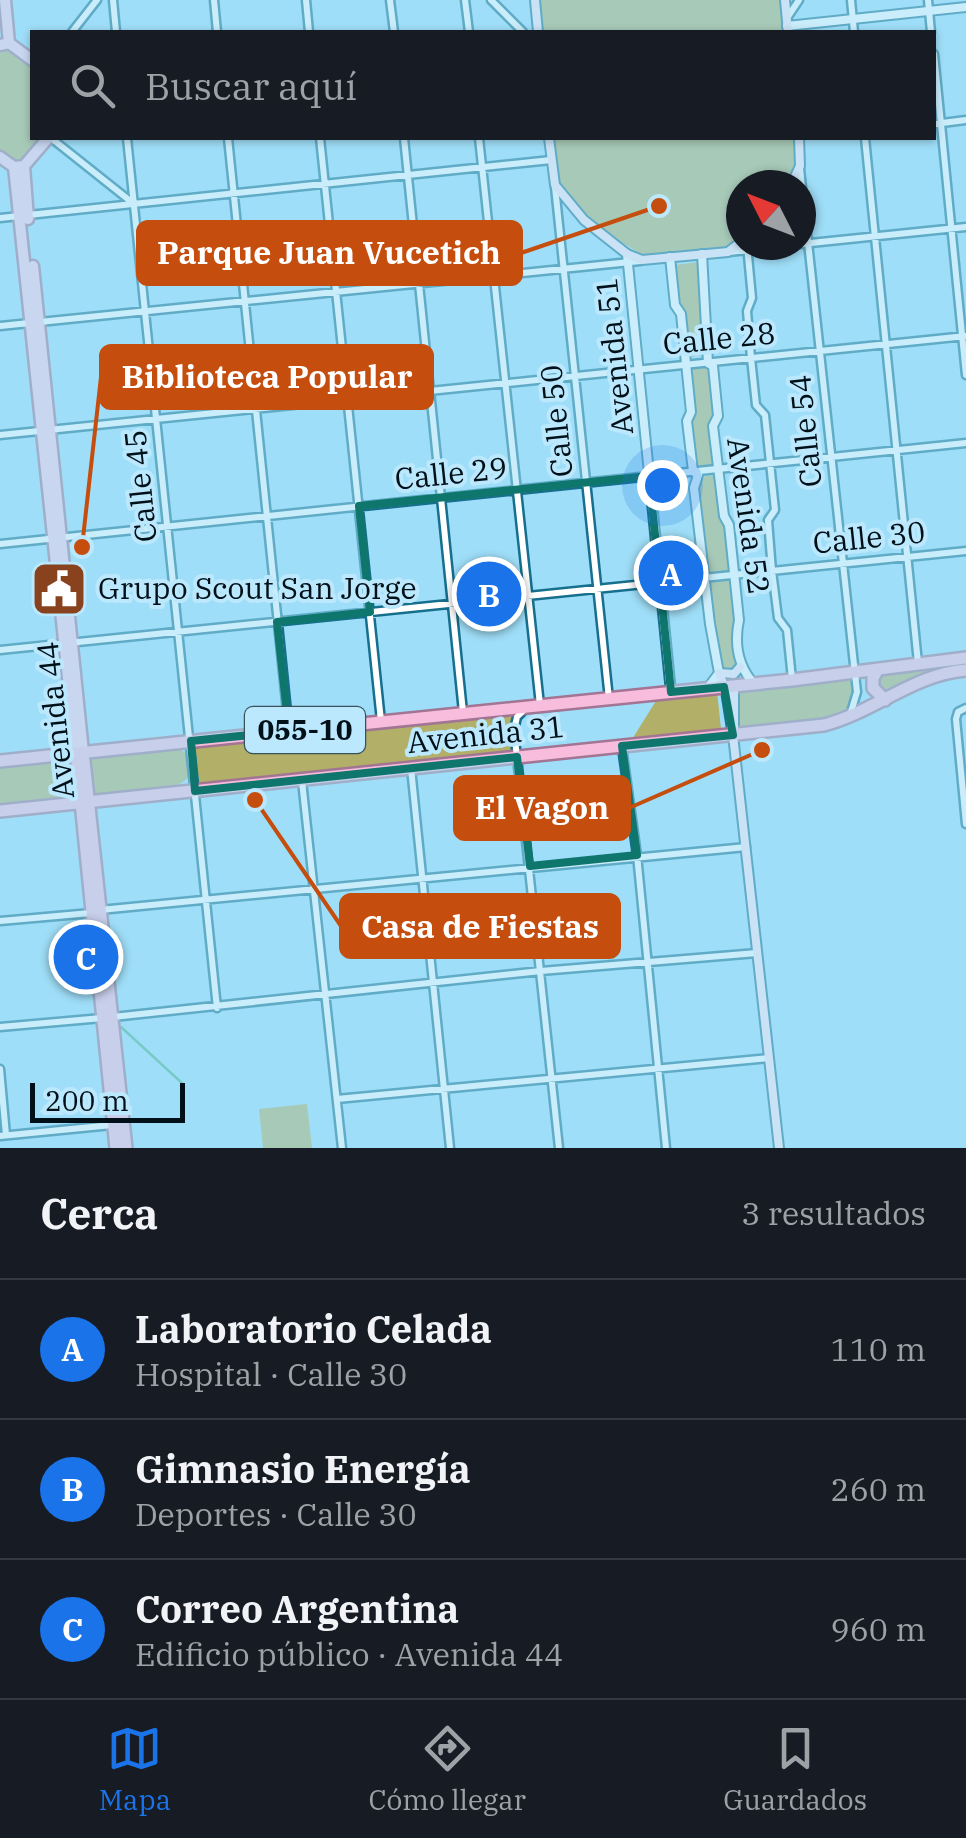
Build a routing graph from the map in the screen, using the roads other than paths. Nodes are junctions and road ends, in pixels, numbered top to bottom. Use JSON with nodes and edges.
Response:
{"nodes":[{"id":1,"x":5,"y":0,"type":"edge"},
{"id":2,"x":97,"y":0,"type":"edge"},
{"id":3,"x":113,"y":0,"type":"edge"},
{"id":4,"x":214,"y":0,"type":"edge"},
{"id":5,"x":306,"y":0,"type":"edge"},
{"id":6,"x":390,"y":0,"type":"edge"},
{"id":7,"x":466,"y":0,"type":"edge"},
{"id":8,"x":491,"y":0,"type":"edge"},
{"id":9,"x":534,"y":0,"type":"edge"},
{"id":10,"x":785,"y":0,"type":"edge"},
{"id":11,"x":799,"y":0,"type":"edge"},
{"id":12,"x":851,"y":0,"type":"edge"},
{"id":13,"x":928,"y":0,"type":"edge"},
{"id":14,"x":966,"y":7,"type":"edge"},
{"id":15,"x":929,"y":11,"type":"junction"},
{"id":16,"x":853,"y":19,"type":"junction"},
{"id":17,"x":787,"y":26,"type":"edge"},
{"id":18,"x":74,"y":30,"type":"edge"},
{"id":19,"x":116,"y":30,"type":"edge"},
{"id":20,"x":217,"y":30,"type":"edge"},
{"id":21,"x":309,"y":30,"type":"edge"},
{"id":22,"x":394,"y":30,"type":"edge"},
{"id":23,"x":469,"y":30,"type":"edge"},
{"id":24,"x":521,"y":30,"type":"edge"},
{"id":25,"x":538,"y":30,"type":"edge"},
{"id":26,"x":854,"y":30,"type":"edge"},
{"id":27,"x":931,"y":30,"type":"edge"},
{"id":28,"x":0,"y":33,"type":"edge"},
{"id":29,"x":4,"y":44,"type":"edge"},
{"id":30,"x":30,"y":59,"type":"edge"},
{"id":31,"x":966,"y":120,"type":"edge"},
{"id":32,"x":937,"y":123,"type":"edge"},
{"id":33,"x":47,"y":140,"type":"edge"},
{"id":34,"x":52,"y":140,"type":"edge"},
{"id":35,"x":127,"y":140,"type":"edge"},
{"id":36,"x":228,"y":140,"type":"edge"},
{"id":37,"x":320,"y":140,"type":"edge"},
{"id":38,"x":404,"y":140,"type":"edge"},
{"id":39,"x":479,"y":140,"type":"edge"},
{"id":40,"x":549,"y":140,"type":"edge"},
{"id":41,"x":800,"y":140,"type":"edge"},
{"id":42,"x":865,"y":140,"type":"edge"},
{"id":43,"x":0,"y":157,"type":"edge"},
{"id":44,"x":552,"y":160,"type":"junction"},
{"id":45,"x":800,"y":166,"type":"junction"},
{"id":46,"x":19,"y":167,"type":"junction"},
{"id":47,"x":482,"y":167,"type":"junction"},
{"id":48,"x":798,"y":170,"type":"edge"},
{"id":49,"x":800,"y":170,"type":"edge"},
{"id":50,"x":408,"y":175,"type":"junction"},
{"id":51,"x":325,"y":184,"type":"junction"},
{"id":52,"x":554,"y":185,"type":"junction"},
{"id":53,"x":234,"y":194,"type":"junction"},
{"id":54,"x":134,"y":204,"type":"junction"},
{"id":55,"x":24,"y":216,"type":"junction"},
{"id":56,"x":0,"y":218,"type":"edge"},
{"id":57,"x":966,"y":227,"type":"edge"},
{"id":58,"x":951,"y":228,"type":"junction"},
{"id":59,"x":875,"y":236,"type":"junction"},
{"id":60,"x":816,"y":243,"type":"edge"},
{"id":61,"x":726,"y":252,"type":"edge"},
{"id":62,"x":702,"y":254,"type":"junction"},
{"id":63,"x":670,"y":258,"type":"junction"},
{"id":64,"x":634,"y":259,"type":"junction"},
{"id":65,"x":748,"y":260,"type":"edge"},
{"id":66,"x":807,"y":260,"type":"edge"},
{"id":67,"x":563,"y":268,"type":"junction"},
{"id":68,"x":493,"y":276,"type":"junction"},
{"id":69,"x":419,"y":283,"type":"junction"},
{"id":70,"x":336,"y":292,"type":"junction"},
{"id":71,"x":244,"y":301,"type":"junction"},
{"id":72,"x":145,"y":312,"type":"junction"},
{"id":73,"x":35,"y":323,"type":"junction"},
{"id":74,"x":0,"y":326,"type":"edge"},
{"id":75,"x":964,"y":336,"type":"edge"},
{"id":76,"x":886,"y":344,"type":"junction"},
{"id":77,"x":820,"y":351,"type":"junction"},
{"id":78,"x":751,"y":358,"type":"junction"},
{"id":79,"x":708,"y":363,"type":"junction"},
{"id":80,"x":686,"y":365,"type":"junction"},
{"id":81,"x":638,"y":370,"type":"junction"},
{"id":82,"x":966,"y":375,"type":"edge"},
{"id":83,"x":575,"y":376,"type":"junction"},
{"id":84,"x":504,"y":383,"type":"junction"},
{"id":85,"x":430,"y":391,"type":"junction"},
{"id":86,"x":348,"y":400,"type":"junction"},
{"id":87,"x":256,"y":409,"type":"junction"},
{"id":88,"x":156,"y":420,"type":"junction"},
{"id":89,"x":46,"y":429,"type":"junction"},
{"id":90,"x":0,"y":435,"type":"edge"},
{"id":91,"x":966,"y":443,"type":"edge"},
{"id":92,"x":897,"y":450,"type":"junction"},
{"id":93,"x":831,"y":457,"type":"junction"},
{"id":94,"x":770,"y":463,"type":"junction"},
{"id":95,"x":718,"y":468,"type":"junction"},
{"id":96,"x":693,"y":471,"type":"junction"},
{"id":97,"x":650,"y":476,"type":"junction"},
{"id":98,"x":586,"y":482,"type":"junction"},
{"id":99,"x":516,"y":490,"type":"junction"},
{"id":100,"x":441,"y":497,"type":"junction"},
{"id":101,"x":359,"y":506,"type":"junction"},
{"id":102,"x":266,"y":516,"type":"junction"},
{"id":103,"x":168,"y":526,"type":"junction"},
{"id":104,"x":57,"y":538,"type":"junction"},
{"id":105,"x":0,"y":544,"type":"edge"},
{"id":106,"x":966,"y":550,"type":"edge"},
{"id":107,"x":908,"y":557,"type":"junction"},
{"id":108,"x":842,"y":563,"type":"junction"},
{"id":109,"x":772,"y":570,"type":"junction"},
{"id":110,"x":734,"y":574,"type":"junction"},
{"id":111,"x":704,"y":578,"type":"junction"},
{"id":112,"x":660,"y":582,"type":"junction"},
{"id":113,"x":597,"y":587,"type":"junction"},
{"id":114,"x":526,"y":596,"type":"junction"},
{"id":115,"x":452,"y":604,"type":"junction"},
{"id":116,"x":370,"y":612,"type":"junction"},
{"id":117,"x":277,"y":622,"type":"junction"},
{"id":118,"x":178,"y":632,"type":"junction"},
{"id":119,"x":68,"y":643,"type":"junction"},
{"id":120,"x":0,"y":650,"type":"edge"},
{"id":121,"x":966,"y":658,"type":"edge"},
{"id":122,"x":918,"y":663,"type":"junction"},
{"id":123,"x":740,"y":667,"type":"junction"},
{"id":124,"x":878,"y":669,"type":"junction"},
{"id":125,"x":966,"y":670,"type":"edge"},
{"id":126,"x":719,"y":673,"type":"junction"},
{"id":127,"x":854,"y":673,"type":"junction"},
{"id":128,"x":792,"y":680,"type":"junction"},
{"id":129,"x":754,"y":684,"type":"junction"},
{"id":130,"x":729,"y":686,"type":"junction"},
{"id":131,"x":708,"y":689,"type":"junction"},
{"id":132,"x":672,"y":692,"type":"junction"},
{"id":133,"x":609,"y":699,"type":"junction"},
{"id":134,"x":885,"y":700,"type":"junction"},
{"id":135,"x":534,"y":707,"type":"junction"},
{"id":136,"x":962,"y":710,"type":"edge"},
{"id":137,"x":463,"y":713,"type":"junction"},
{"id":138,"x":848,"y":718,"type":"junction"},
{"id":139,"x":382,"y":722,"type":"junction"},
{"id":140,"x":289,"y":731,"type":"junction"},
{"id":141,"x":734,"y":735,"type":"junction"},
{"id":142,"x":191,"y":742,"type":"junction"},
{"id":143,"x":622,"y":746,"type":"junction"},
{"id":144,"x":79,"y":752,"type":"junction"},
{"id":145,"x":516,"y":757,"type":"junction"},
{"id":146,"x":0,"y":761,"type":"edge"},
{"id":147,"x":411,"y":768,"type":"junction"},
{"id":148,"x":302,"y":780,"type":"junction"},
{"id":149,"x":194,"y":792,"type":"junction"},
{"id":150,"x":86,"y":803,"type":"junction"},
{"id":151,"x":0,"y":811,"type":"edge"},
{"id":152,"x":966,"y":823,"type":"edge"},
{"id":153,"x":746,"y":847,"type":"junction"},
{"id":154,"x":637,"y":855,"type":"junction"},
{"id":155,"x":530,"y":866,"type":"junction"},
{"id":156,"x":422,"y":877,"type":"junction"},
{"id":157,"x":315,"y":888,"type":"junction"},
{"id":158,"x":206,"y":900,"type":"junction"},
{"id":159,"x":96,"y":912,"type":"junction"},
{"id":160,"x":0,"y":921,"type":"edge"},
{"id":161,"x":758,"y":954,"type":"junction"},
{"id":162,"x":648,"y":961,"type":"junction"},
{"id":163,"x":541,"y":971,"type":"junction"},
{"id":164,"x":433,"y":983,"type":"junction"},
{"id":165,"x":325,"y":997,"type":"junction"},
{"id":166,"x":218,"y":1008,"type":"junction"},
{"id":167,"x":107,"y":1018,"type":"junction"},
{"id":168,"x":0,"y":1028,"type":"edge"},
{"id":169,"x":769,"y":1058,"type":"junction"},
{"id":170,"x":658,"y":1068,"type":"junction"},
{"id":171,"x":0,"y":1069,"type":"edge"},
{"id":172,"x":552,"y":1080,"type":"junction"},
{"id":173,"x":444,"y":1090,"type":"junction"},
{"id":174,"x":337,"y":1100,"type":"junction"},
{"id":175,"x":114,"y":1125,"type":"junction"},
{"id":176,"x":3,"y":1135,"type":"edge"},
{"id":177,"x":116,"y":1148,"type":"edge"},
{"id":178,"x":126,"y":1148,"type":"edge"},
{"id":179,"x":342,"y":1148,"type":"edge"},
{"id":180,"x":450,"y":1148,"type":"edge"},
{"id":181,"x":559,"y":1148,"type":"edge"},
{"id":182,"x":666,"y":1148,"type":"edge"},
{"id":183,"x":779,"y":1148,"type":"edge"}],
"edges":[{"from":1,"to":29,"type":"main road"},
{"from":2,"to":18,"type":"street"},
{"from":3,"to":19,"type":"street"},
{"from":4,"to":20,"type":"street"},
{"from":5,"to":21,"type":"street"},
{"from":6,"to":22,"type":"street"},
{"from":7,"to":23,"type":"street"},
{"from":8,"to":24,"type":"street"},
{"from":9,"to":25,"type":"main road"},
{"from":10,"to":17,"type":"main road"},
{"from":11,"to":17,"type":"street"},
{"from":12,"to":16,"type":"street"},
{"from":13,"to":15,"type":"street"},
{"from":14,"to":15,"type":"street"},
{"from":15,"to":16,"type":"street"},
{"from":15,"to":27,"type":"street"},
{"from":16,"to":17,"type":"street"},
{"from":16,"to":26,"type":"street"},
{"from":28,"to":29,"type":"main road"},
{"from":29,"to":30,"type":"main road"},
{"from":31,"to":32,"type":"street"},
{"from":32,"to":58,"type":"street"},
{"from":33,"to":46,"type":"main road"},
{"from":34,"to":54,"type":"street"},
{"from":35,"to":54,"type":"street","name":"Calle 45"},
{"from":36,"to":53,"type":"street"},
{"from":37,"to":51,"type":"street"},
{"from":38,"to":50,"type":"street"},
{"from":39,"to":47,"type":"street"},
{"from":40,"to":44,"type":"main road","name":"Calle 50"},
{"from":41,"to":45,"type":"main road","name":"Calle 54"},
{"from":42,"to":59,"type":"street"},
{"from":43,"to":46,"type":"main road"},
{"from":44,"to":47,"type":"street"},
{"from":44,"to":52,"type":"main road","name":"Calle 50"},
{"from":45,"to":48,"type":"main road"},
{"from":45,"to":49,"type":"street","name":"Calle 54"},
{"from":46,"to":55,"type":"main road","name":"Avenida 44"},
{"from":47,"to":50,"type":"street"},
{"from":47,"to":68,"type":"street"},
{"from":50,"to":51,"type":"street"},
{"from":50,"to":69,"type":"street"},
{"from":51,"to":53,"type":"street"},
{"from":51,"to":70,"type":"street"},
{"from":52,"to":64,"type":"main road"},
{"from":52,"to":67,"type":"street","name":"Calle 50"},
{"from":53,"to":54,"type":"street"},
{"from":53,"to":71,"type":"street"},
{"from":54,"to":55,"type":"street"},
{"from":54,"to":72,"type":"street","name":"Calle 45"},
{"from":55,"to":56,"type":"street"},
{"from":55,"to":73,"type":"main road","name":"Avenida 44"},
{"from":57,"to":58,"type":"street"},
{"from":58,"to":59,"type":"street"},
{"from":58,"to":75,"type":"street"},
{"from":59,"to":60,"type":"street"},
{"from":59,"to":76,"type":"street"},
{"from":61,"to":62,"type":"main road"},
{"from":62,"to":63,"type":"main road"},
{"from":62,"to":79,"type":"street","name":"Avenida 52"},
{"from":63,"to":64,"type":"main road"},
{"from":63,"to":80,"type":"street","name":"Avenida 52"},
{"from":64,"to":67,"type":"street"},
{"from":64,"to":81,"type":"street","name":"Avenida 51"},
{"from":65,"to":78,"type":"street"},
{"from":66,"to":77,"type":"street","name":"Calle 54"},
{"from":67,"to":68,"type":"street"},
{"from":67,"to":83,"type":"street","name":"Calle 50"},
{"from":68,"to":69,"type":"street"},
{"from":68,"to":84,"type":"street"},
{"from":69,"to":70,"type":"street"},
{"from":69,"to":85,"type":"street"},
{"from":70,"to":71,"type":"street"},
{"from":70,"to":86,"type":"street"},
{"from":71,"to":72,"type":"street"},
{"from":71,"to":87,"type":"street"},
{"from":72,"to":73,"type":"street"},
{"from":72,"to":88,"type":"street","name":"Calle 45"},
{"from":73,"to":74,"type":"street"},
{"from":73,"to":89,"type":"main road","name":"Avenida 44"},
{"from":75,"to":76,"type":"street","name":"Calle 28"},
{"from":75,"to":82,"type":"street"},
{"from":76,"to":77,"type":"street","name":"Calle 28"},
{"from":76,"to":92,"type":"street"},
{"from":77,"to":78,"type":"street","name":"Calle 28"},
{"from":77,"to":93,"type":"street","name":"Calle 54"},
{"from":78,"to":79,"type":"street","name":"Calle 28"},
{"from":78,"to":94,"type":"street"},
{"from":79,"to":80,"type":"street","name":"Calle 28"},
{"from":79,"to":95,"type":"street","name":"Avenida 52"},
{"from":80,"to":81,"type":"street","name":"Calle 28"},
{"from":80,"to":96,"type":"street","name":"Avenida 52"},
{"from":81,"to":83,"type":"street","name":"Calle 28"},
{"from":81,"to":97,"type":"street","name":"Avenida 51"},
{"from":83,"to":84,"type":"street","name":"Calle 28"},
{"from":83,"to":98,"type":"street","name":"Calle 50"},
{"from":84,"to":85,"type":"street","name":"Calle 28"},
{"from":84,"to":99,"type":"street"},
{"from":85,"to":86,"type":"street","name":"Calle 28"},
{"from":85,"to":100,"type":"street"},
{"from":86,"to":87,"type":"street","name":"Calle 28"},
{"from":86,"to":101,"type":"street"},
{"from":87,"to":88,"type":"street","name":"Calle 28"},
{"from":87,"to":102,"type":"street"},
{"from":88,"to":89,"type":"street","name":"Calle 28"},
{"from":88,"to":103,"type":"street","name":"Calle 45"},
{"from":89,"to":90,"type":"street","name":"Calle 28"},
{"from":89,"to":104,"type":"main road","name":"Avenida 44"},
{"from":91,"to":92,"type":"street","name":"Calle 29"},
{"from":92,"to":93,"type":"street","name":"Calle 29"},
{"from":92,"to":107,"type":"street"},
{"from":93,"to":94,"type":"street","name":"Calle 29"},
{"from":93,"to":108,"type":"street","name":"Calle 54"},
{"from":94,"to":95,"type":"street","name":"Calle 29"},
{"from":94,"to":109,"type":"street"},
{"from":95,"to":96,"type":"street","name":"Calle 29"},
{"from":95,"to":110,"type":"street","name":"Avenida 52"},
{"from":96,"to":97,"type":"street","name":"Calle 29"},
{"from":96,"to":111,"type":"street","name":"Avenida 52"},
{"from":97,"to":98,"type":"street","name":"Calle 29"},
{"from":97,"to":112,"type":"street","name":"Avenida 51"},
{"from":98,"to":99,"type":"street","name":"Calle 29"},
{"from":98,"to":113,"type":"street","name":"Calle 50"},
{"from":99,"to":100,"type":"street","name":"Calle 29"},
{"from":99,"to":114,"type":"street"},
{"from":100,"to":101,"type":"street","name":"Calle 29"},
{"from":100,"to":115,"type":"street"},
{"from":101,"to":102,"type":"street","name":"Calle 29"},
{"from":101,"to":116,"type":"street"},
{"from":102,"to":103,"type":"street","name":"Calle 29"},
{"from":102,"to":117,"type":"street"},
{"from":103,"to":104,"type":"street","name":"Calle 29"},
{"from":103,"to":118,"type":"street","name":"Calle 45"},
{"from":104,"to":105,"type":"street","name":"Calle 29"},
{"from":104,"to":119,"type":"main road","name":"Avenida 44"},
{"from":106,"to":107,"type":"street","name":"Calle 30"},
{"from":107,"to":108,"type":"street","name":"Calle 30"},
{"from":107,"to":122,"type":"street"},
{"from":108,"to":109,"type":"street","name":"Calle 30"},
{"from":108,"to":127,"type":"street","name":"Calle 54"},
{"from":109,"to":110,"type":"street","name":"Calle 30"},
{"from":109,"to":128,"type":"street"},
{"from":110,"to":111,"type":"street","name":"Calle 30"},
{"from":110,"to":123,"type":"street","name":"Avenida 52"},
{"from":111,"to":112,"type":"street","name":"Calle 30"},
{"from":111,"to":126,"type":"street","name":"Avenida 52"},
{"from":112,"to":113,"type":"street","name":"Calle 30"},
{"from":112,"to":132,"type":"street","name":"Avenida 51"},
{"from":113,"to":114,"type":"street","name":"Calle 30"},
{"from":113,"to":133,"type":"street","name":"Calle 50"},
{"from":114,"to":115,"type":"street","name":"Calle 30"},
{"from":114,"to":135,"type":"street"},
{"from":115,"to":116,"type":"street","name":"Calle 30"},
{"from":115,"to":137,"type":"street"},
{"from":116,"to":117,"type":"street","name":"Calle 30"},
{"from":116,"to":139,"type":"street"},
{"from":117,"to":118,"type":"street","name":"Calle 30"},
{"from":117,"to":140,"type":"street"},
{"from":118,"to":119,"type":"street","name":"Calle 30"},
{"from":118,"to":142,"type":"street","name":"Calle 45"},
{"from":119,"to":120,"type":"street","name":"Calle 30"},
{"from":119,"to":144,"type":"main road","name":"Avenida 44"},
{"from":121,"to":122,"type":"highway","name":"Avenida 31","number":"055-10"},
{"from":122,"to":124,"type":"highway","name":"Avenida 31","number":"055-10"},
{"from":123,"to":126,"type":"main road"},
{"from":123,"to":129,"type":"street"},
{"from":123,"to":130,"type":"main road","name":"Avenida 52"},
{"from":124,"to":127,"type":"highway","name":"Avenida 31","number":"055-10"},
{"from":124,"to":134,"type":"highway"},
{"from":125,"to":134,"type":"highway","name":"Avenida 31","number":"055-10"},
{"from":126,"to":130,"type":"main road","name":"Avenida 52"},
{"from":126,"to":131,"type":"street"},
{"from":127,"to":128,"type":"highway","name":"Avenida 31","number":"055-10"},
{"from":127,"to":138,"type":"street","name":"Calle 54"},
{"from":128,"to":129,"type":"highway","name":"Avenida 31","number":"055-10"},
{"from":129,"to":130,"type":"highway","name":"Avenida 31","number":"055-10"},
{"from":130,"to":131,"type":"highway","name":"Avenida 31","number":"055-10"},
{"from":130,"to":141,"type":"main road","name":"Avenida 52"},
{"from":131,"to":132,"type":"highway","name":"Avenida 31","number":"055-10"},
{"from":132,"to":133,"type":"highway","name":"Avenida 31","number":"055-10"},
{"from":133,"to":135,"type":"highway","name":"Avenida 31","number":"055-10"},
{"from":134,"to":138,"type":"highway","name":"Avenida 31","number":"055-10"},
{"from":135,"to":137,"type":"highway","name":"Avenida 31","number":"055-10"},
{"from":135,"to":145,"type":"street"},
{"from":136,"to":152,"type":"street"},
{"from":137,"to":139,"type":"highway","name":"Avenida 31","number":"055-10"},
{"from":138,"to":141,"type":"highway","name":"Avenida 31","number":"055-10"},
{"from":139,"to":140,"type":"highway","name":"Avenida 31","number":"055-10"},
{"from":140,"to":142,"type":"highway","name":"Avenida 31","number":"055-10"},
{"from":141,"to":143,"type":"highway","name":"Avenida 31","number":"055-10"},
{"from":141,"to":153,"type":"main road","name":"Avenida 52"},
{"from":142,"to":144,"type":"highway","name":"Avenida 31","number":"055-10"},
{"from":142,"to":149,"type":"street","name":"Calle 45"},
{"from":143,"to":145,"type":"highway","name":"Avenida 31","number":"055-10"},
{"from":143,"to":154,"type":"street"},
{"from":144,"to":146,"type":"highway","name":"Avenida 31","number":"055-10"},
{"from":144,"to":150,"type":"highway","name":"Avenida 44"},
{"from":145,"to":147,"type":"highway","name":"Avenida 31","number":"055-10"},
{"from":145,"to":155,"type":"street"},
{"from":147,"to":148,"type":"highway","name":"Avenida 31","number":"055-10"},
{"from":147,"to":156,"type":"street"},
{"from":148,"to":149,"type":"highway","name":"Avenida 31","number":"055-10"},
{"from":148,"to":157,"type":"street"},
{"from":149,"to":150,"type":"highway","name":"Avenida 31","number":"055-10"},
{"from":149,"to":158,"type":"street","name":"Calle 45"},
{"from":150,"to":151,"type":"highway","name":"Avenida 31","number":"055-10"},
{"from":150,"to":159,"type":"highway","name":"Avenida 44"},
{"from":153,"to":154,"type":"street"},
{"from":153,"to":161,"type":"main road","name":"Avenida 52"},
{"from":154,"to":155,"type":"street"},
{"from":154,"to":162,"type":"street"},
{"from":155,"to":156,"type":"street"},
{"from":155,"to":163,"type":"street"},
{"from":156,"to":157,"type":"street"},
{"from":156,"to":164,"type":"street"},
{"from":157,"to":158,"type":"street"},
{"from":157,"to":165,"type":"street"},
{"from":158,"to":159,"type":"street"},
{"from":158,"to":166,"type":"street","name":"Calle 45"},
{"from":159,"to":160,"type":"street"},
{"from":159,"to":167,"type":"highway","name":"Avenida 44"},
{"from":161,"to":162,"type":"street"},
{"from":161,"to":169,"type":"main road","name":"Avenida 52"},
{"from":162,"to":163,"type":"street"},
{"from":162,"to":170,"type":"street"},
{"from":163,"to":164,"type":"street"},
{"from":163,"to":172,"type":"street"},
{"from":164,"to":165,"type":"street"},
{"from":164,"to":173,"type":"street"},
{"from":165,"to":166,"type":"street"},
{"from":165,"to":174,"type":"street"},
{"from":166,"to":167,"type":"street"},
{"from":167,"to":168,"type":"street"},
{"from":167,"to":175,"type":"highway","name":"Avenida 44"},
{"from":167,"to":178,"type":"highway","name":"Avenida 44"},
{"from":169,"to":170,"type":"street"},
{"from":169,"to":183,"type":"main road","name":"Avenida 52"},
{"from":170,"to":172,"type":"street"},
{"from":170,"to":182,"type":"street"},
{"from":171,"to":176,"type":"street"},
{"from":172,"to":173,"type":"street"},
{"from":172,"to":181,"type":"street"},
{"from":173,"to":174,"type":"street"},
{"from":173,"to":180,"type":"street"},
{"from":174,"to":179,"type":"street"},
{"from":175,"to":176,"type":"street"},
{"from":175,"to":177,"type":"highway","name":"Avenida 44"}]}
